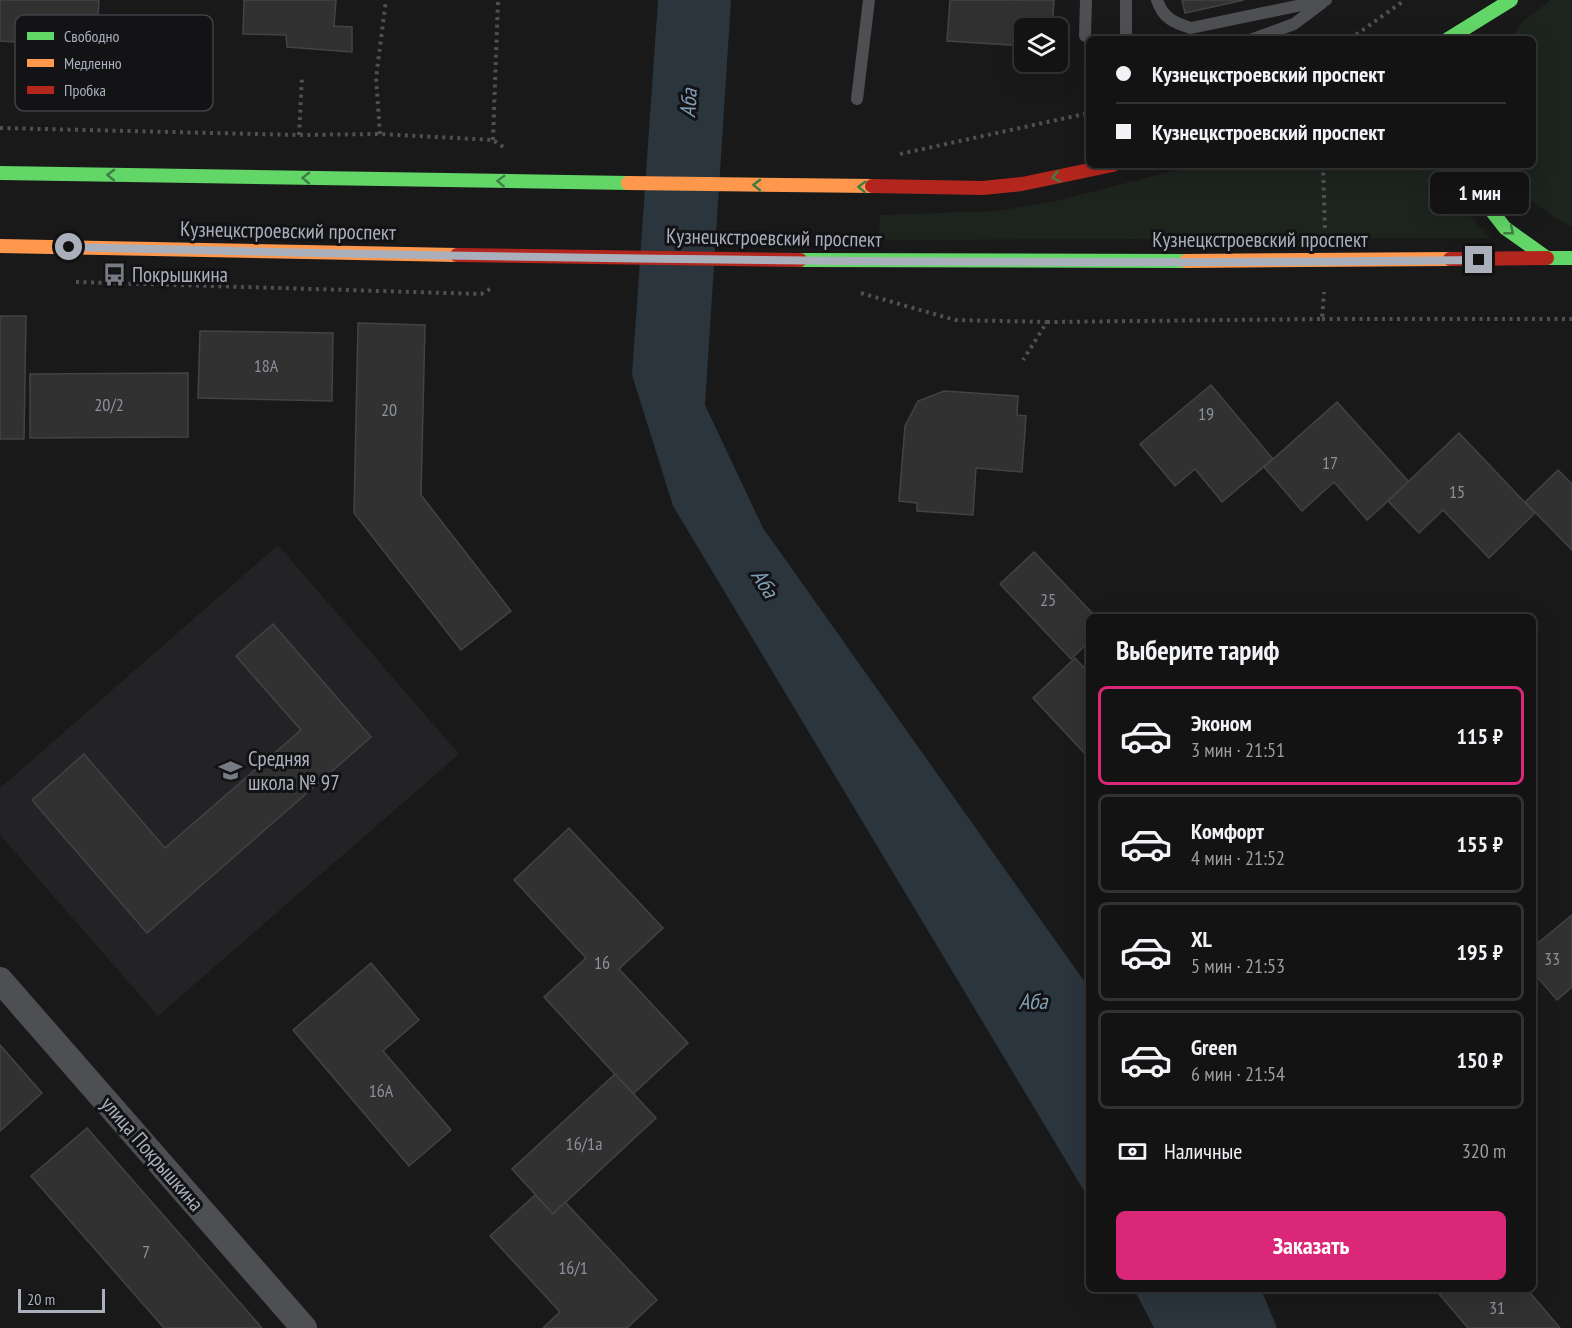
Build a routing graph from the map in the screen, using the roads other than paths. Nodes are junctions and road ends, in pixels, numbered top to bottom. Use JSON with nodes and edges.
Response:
{"nodes":[{"id":1,"x":869,"y":0,"type":"edge"},
{"id":2,"x":1086,"y":0,"type":"edge"},
{"id":3,"x":1126,"y":0,"type":"edge"},
{"id":4,"x":1157,"y":0,"type":"edge"},
{"id":5,"x":1326,"y":0,"type":"edge"},
{"id":6,"x":1511,"y":0,"type":"edge"},
{"id":7,"x":1498,"y":9,"type":"junction"},
{"id":8,"x":1487,"y":29,"type":"dead end"},
{"id":9,"x":1085,"y":36,"type":"dead end"},
{"id":10,"x":1126,"y":36,"type":"edge"},
{"id":11,"x":1261,"y":36,"type":"edge"},
{"id":12,"x":1453,"y":36,"type":"edge"},
{"id":13,"x":857,"y":99,"type":"dead end"},
{"id":14,"x":1099,"y":168,"type":"edge"},
{"id":15,"x":1469,"y":168,"type":"edge"},
{"id":16,"x":0,"y":173,"type":"edge"},
{"id":17,"x":0,"y":246,"type":"edge"},
{"id":18,"x":1547,"y":258,"type":"junction"},
{"id":19,"x":1572,"y":258,"type":"edge"},
{"id":20,"x":0,"y":980,"type":"edge"},
{"id":21,"x":304,"y":1328,"type":"edge"}],
"edges":[{"from":1,"to":13,"type":"lane"},
{"from":2,"to":9,"type":"lane"},
{"from":3,"to":10,"type":"lane"},
{"from":4,"to":5,"type":"lane"},
{"from":5,"to":11,"type":"lane"},
{"from":6,"to":7,"type":"main road"},
{"from":7,"to":8,"type":"main road"},
{"from":7,"to":12,"type":"main road"},
{"from":14,"to":16,"type":"main road","one_way":true},
{"from":15,"to":18,"type":"main road","one_way":true},
{"from":17,"to":18,"type":"main road","name":"Кузнецкстроевский проспект"},
{"from":18,"to":19,"type":"main road","name":"Кузнецкстроевский проспект"},
{"from":20,"to":21,"type":"street","name":"улица Покрышкина"}]}
